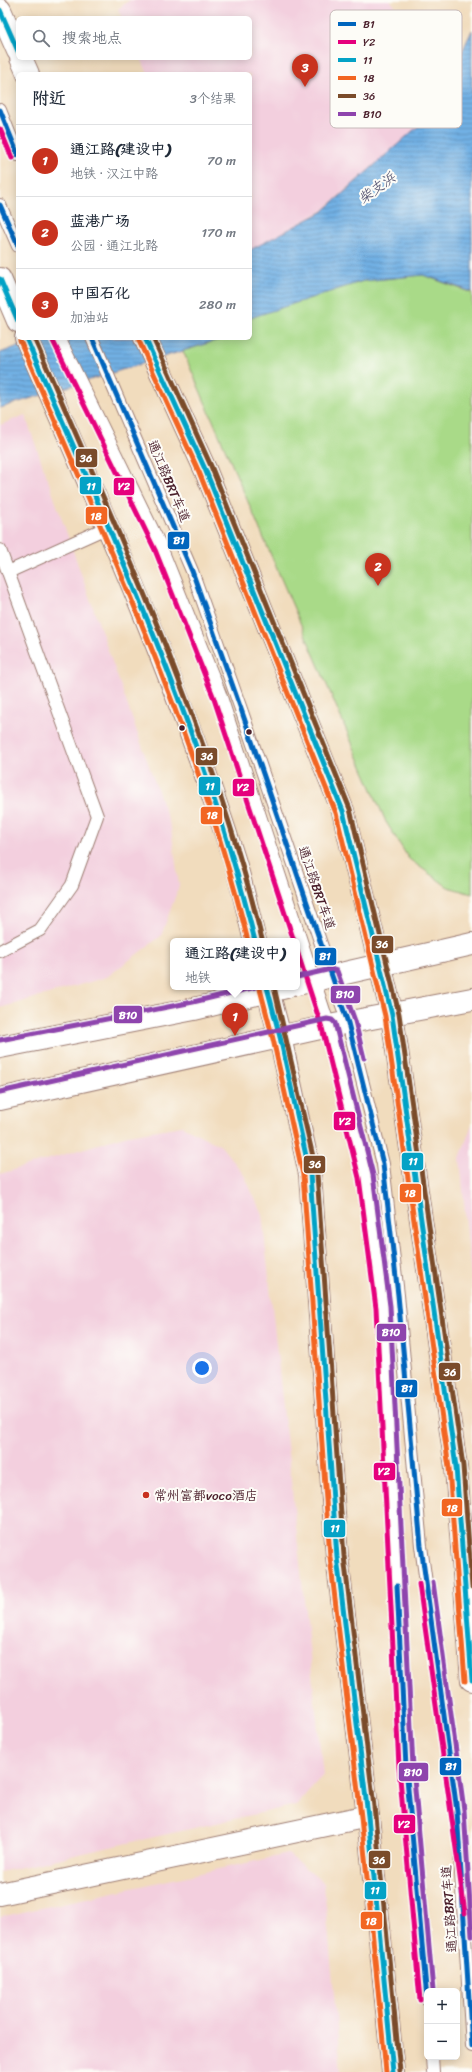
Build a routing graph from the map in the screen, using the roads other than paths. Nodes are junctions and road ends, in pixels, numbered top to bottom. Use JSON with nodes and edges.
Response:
{"nodes":[{"id":1,"x":0,"y":10,"type":"edge"},
{"id":2,"x":16,"y":46,"type":"edge"},
{"id":3,"x":22,"y":60,"type":"edge"},
{"id":4,"x":27,"y":72,"type":"edge"},
{"id":5,"x":0,"y":110,"type":"edge"},
{"id":6,"x":16,"y":150,"type":"edge"},
{"id":7,"x":0,"y":205,"type":"edge"},
{"id":8,"x":16,"y":241,"type":"edge"},
{"id":9,"x":0,"y":279,"type":"edge"},
{"id":10,"x":15,"y":313,"type":"edge"},
{"id":11,"x":27,"y":340,"type":"edge"},
{"id":12,"x":60,"y":340,"type":"edge"},
{"id":13,"x":93,"y":340,"type":"edge"},
{"id":14,"x":146,"y":340,"type":"edge"},
{"id":15,"x":108,"y":527,"type":"junction"},
{"id":16,"x":0,"y":550,"type":"edge"},
{"id":17,"x":8,"y":572,"type":"junction"},
{"id":18,"x":254,"y":938,"type":"edge"},
{"id":19,"x":472,"y":944,"type":"edge"},
{"id":20,"x":0,"y":951,"type":"edge"},
{"id":21,"x":380,"y":965,"type":"junction"},
{"id":22,"x":315,"y":980,"type":"edge"},
{"id":23,"x":266,"y":990,"type":"edge"},
{"id":24,"x":274,"y":990,"type":"edge"},
{"id":25,"x":472,"y":999,"type":"edge"},
{"id":26,"x":392,"y":1015,"type":"junction"},
{"id":27,"x":339,"y":1024,"type":"junction"},
{"id":28,"x":280,"y":1037,"type":"junction"},
{"id":29,"x":0,"y":1047,"type":"edge"},
{"id":30,"x":0,"y":1098,"type":"edge"},
{"id":31,"x":472,"y":1680,"type":"edge"},
{"id":32,"x":456,"y":1811,"type":"junction"},
{"id":33,"x":368,"y":1816,"type":"junction"},
{"id":34,"x":0,"y":1894,"type":"edge"},
{"id":35,"x":472,"y":1912,"type":"edge"},
{"id":36,"x":426,"y":1988,"type":"edge"},
{"id":37,"x":472,"y":2046,"type":"edge"},
{"id":38,"x":432,"y":2060,"type":"edge"},
{"id":39,"x":392,"y":2072,"type":"edge"},
{"id":40,"x":433,"y":2072,"type":"edge"}],
"edges":[{"from":1,"to":2,"type":"main road"},
{"from":3,"to":4,"type":"main road"},
{"from":5,"to":6,"type":"lane"},
{"from":7,"to":8,"type":"lane"},
{"from":9,"to":10,"type":"main road"},
{"from":11,"to":15,"type":"main road"},
{"from":12,"to":22,"type":"lane","name":"通江路BRT车道"},
{"from":13,"to":22,"type":"lane","name":"通江路BRT车道"},
{"from":14,"to":21,"type":"main road"},
{"from":15,"to":17,"type":"lane"},
{"from":15,"to":18,"type":"main road"},
{"from":16,"to":17,"type":"lane"},
{"from":17,"to":20,"type":"lane"},
{"from":19,"to":21,"type":"main road"},
{"from":21,"to":22,"type":"main road"},
{"from":21,"to":26,"type":"main road"},
{"from":22,"to":27,"type":"lane","name":"通江路BRT车道"},
{"from":22,"to":27,"type":"lane","name":"通江路BRT车道"},
{"from":23,"to":29,"type":"main road"},
{"from":24,"to":28,"type":"main road"},
{"from":25,"to":26,"type":"main road"},
{"from":26,"to":27,"type":"main road"},
{"from":26,"to":31,"type":"main road"},
{"from":27,"to":28,"type":"main road"},
{"from":27,"to":32,"type":"lane","name":"通江路BRT车道"},
{"from":27,"to":36,"type":"lane","name":"通江路BRT车道"},
{"from":28,"to":30,"type":"main road"},
{"from":28,"to":33,"type":"main road"},
{"from":32,"to":35,"type":"lane"},
{"from":32,"to":37,"type":"lane","name":"通江路BRT车道"},
{"from":33,"to":34,"type":"main road"},
{"from":33,"to":39,"type":"main road"},
{"from":38,"to":40,"type":"lane"}]}
